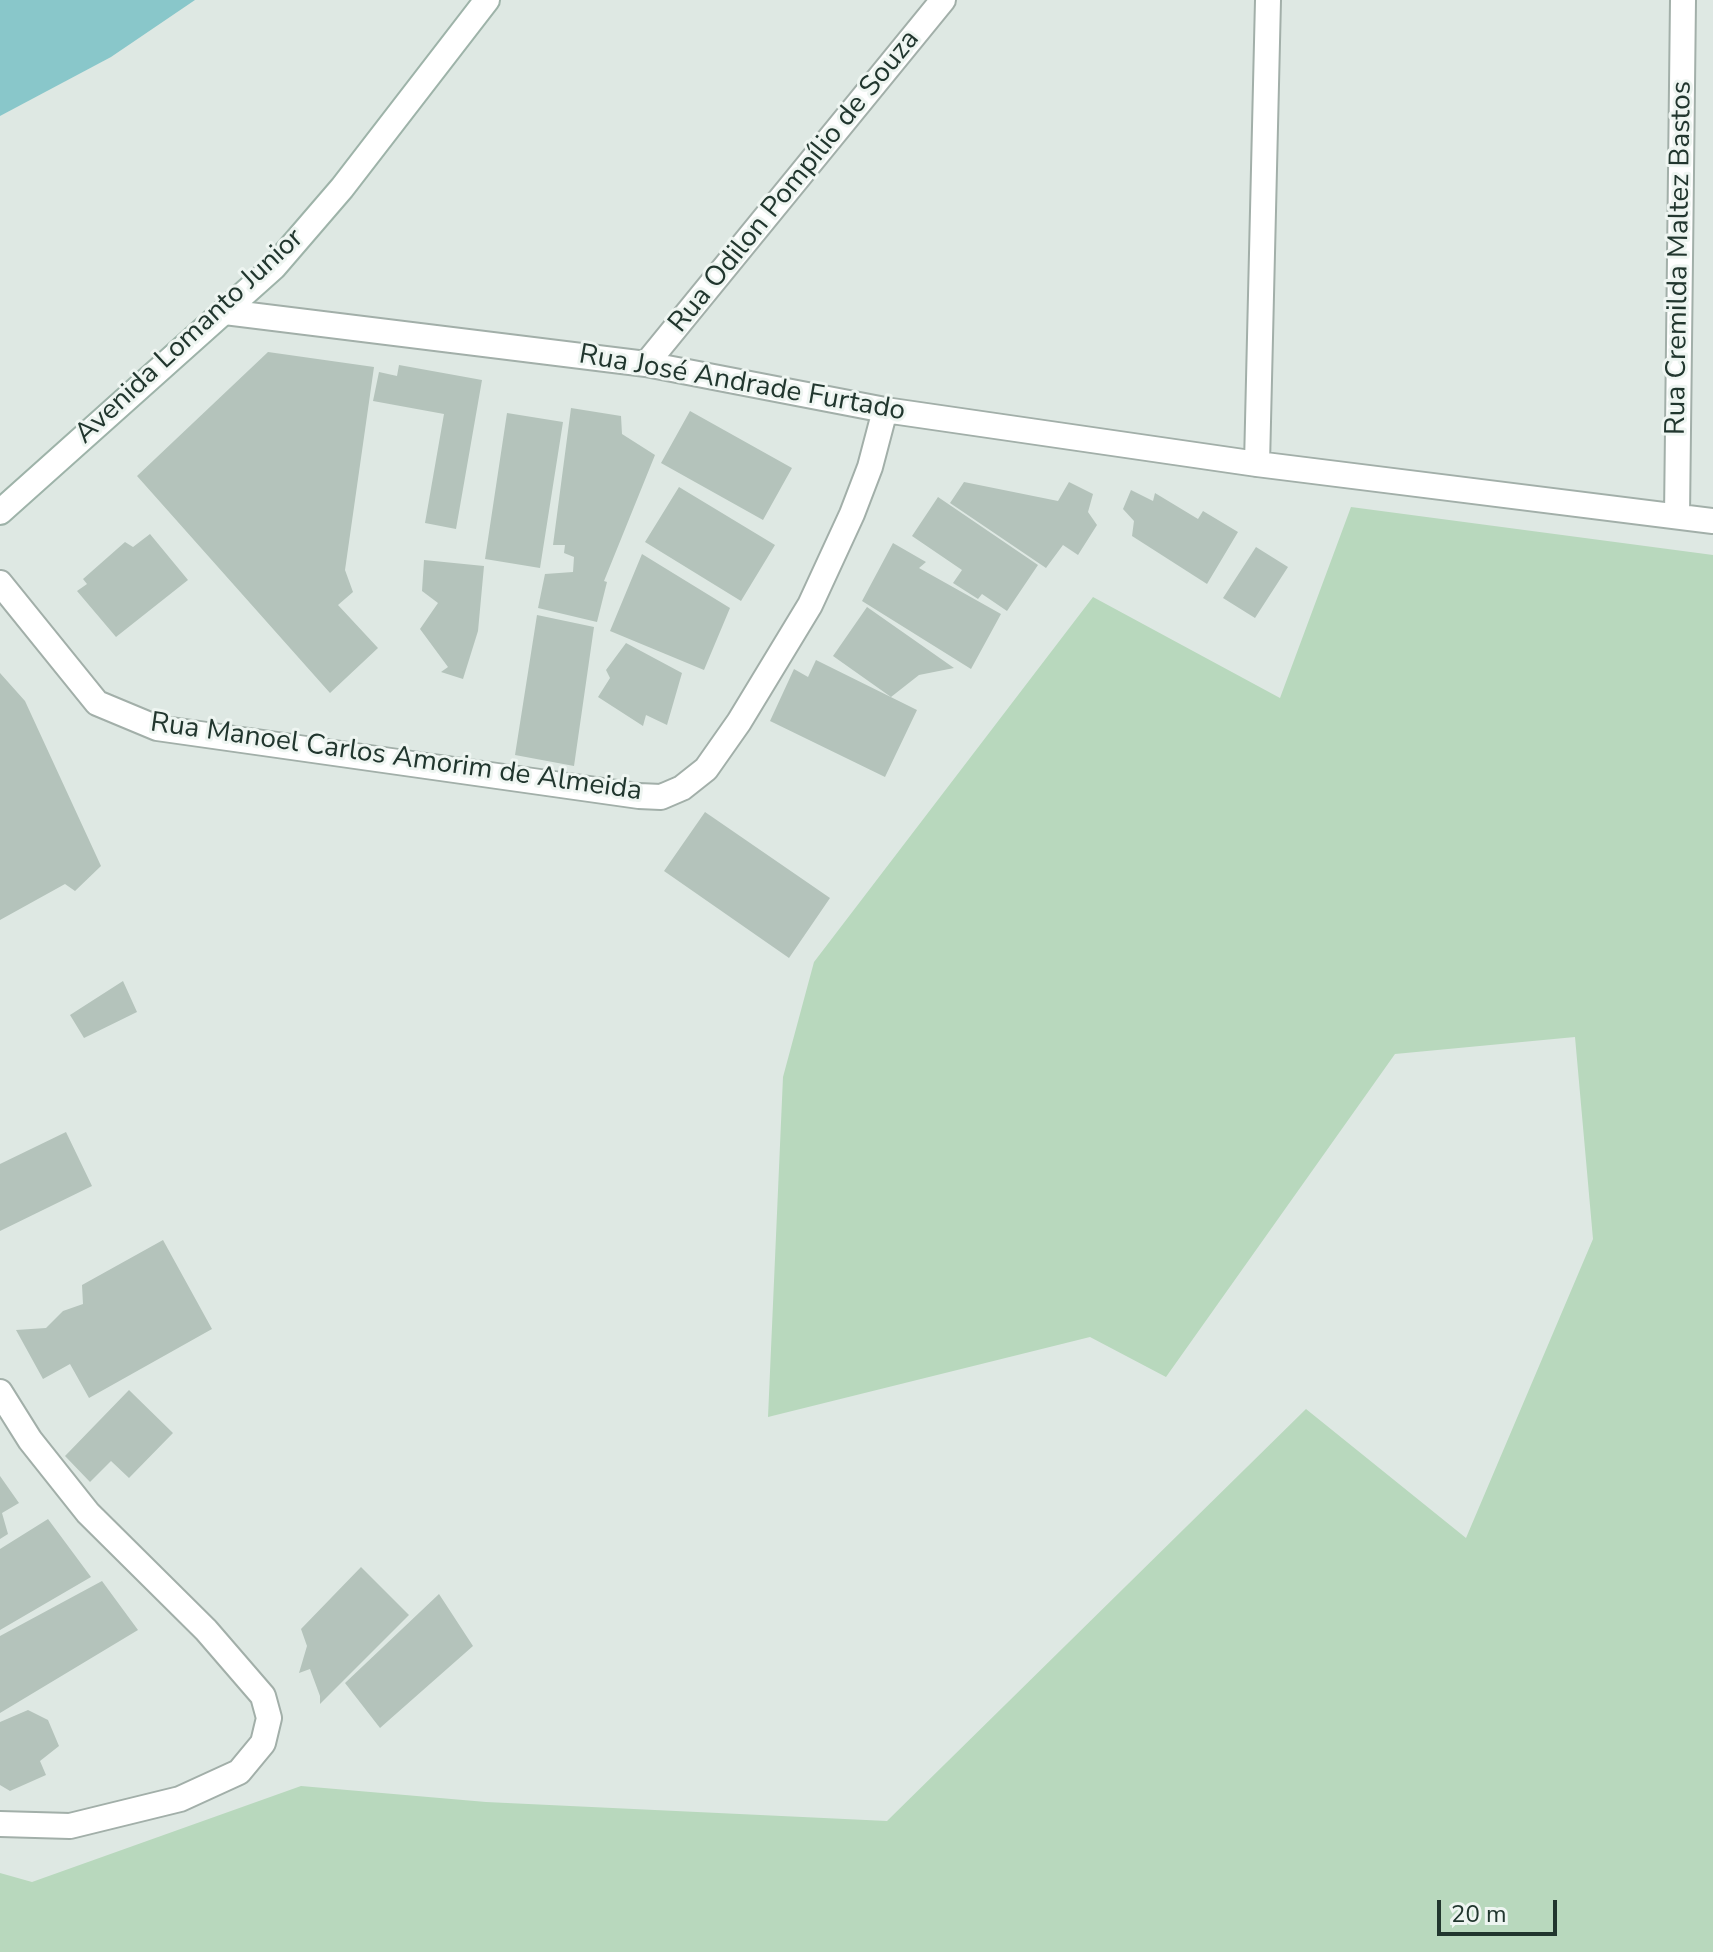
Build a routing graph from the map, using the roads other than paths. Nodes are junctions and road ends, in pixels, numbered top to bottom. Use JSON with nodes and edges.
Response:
{"nodes":[{"id":1,"x":487,"y":0,"type":"edge"},
{"id":2,"x":943,"y":0,"type":"edge"},
{"id":3,"x":1268,"y":0,"type":"edge"},
{"id":4,"x":1683,"y":0,"type":"edge"},
{"id":5,"x":225,"y":312,"type":"junction"},
{"id":6,"x":646,"y":364,"type":"junction"},
{"id":7,"x":885,"y":410,"type":"junction"},
{"id":8,"x":1257,"y":464,"type":"junction"},
{"id":9,"x":0,"y":512,"type":"edge"},
{"id":10,"x":1677,"y":516,"type":"junction"},
{"id":11,"x":1713,"y":521,"type":"edge"},
{"id":12,"x":0,"y":583,"type":"edge"},
{"id":13,"x":0,"y":1392,"type":"edge"},
{"id":14,"x":0,"y":1824,"type":"edge"}],
"edges":[{"from":1,"to":5,"type":"street","name":"Avenida Lomanto Junior"},
{"from":2,"to":6,"type":"street","name":"Rua Odilon Pompílio de Souza"},
{"from":3,"to":8,"type":"street"},
{"from":4,"to":10,"type":"street","name":"Rua Cremilda Maltez Bastos"},
{"from":5,"to":6,"type":"street","name":"Rua José Andrade Furtado"},
{"from":5,"to":9,"type":"street","name":"Avenida Lomanto Junior"},
{"from":6,"to":7,"type":"street","name":"Rua José Andrade Furtado"},
{"from":7,"to":8,"type":"street","name":"Rua José Andrade Furtado"},
{"from":7,"to":12,"type":"street","name":"Rua Manoel Carlos Amorim de Almeida"},
{"from":8,"to":10,"type":"street","name":"Rua José Andrade Furtado"},
{"from":10,"to":11,"type":"street","name":"Rua José Andrade Furtado"},
{"from":13,"to":14,"type":"street"}]}
